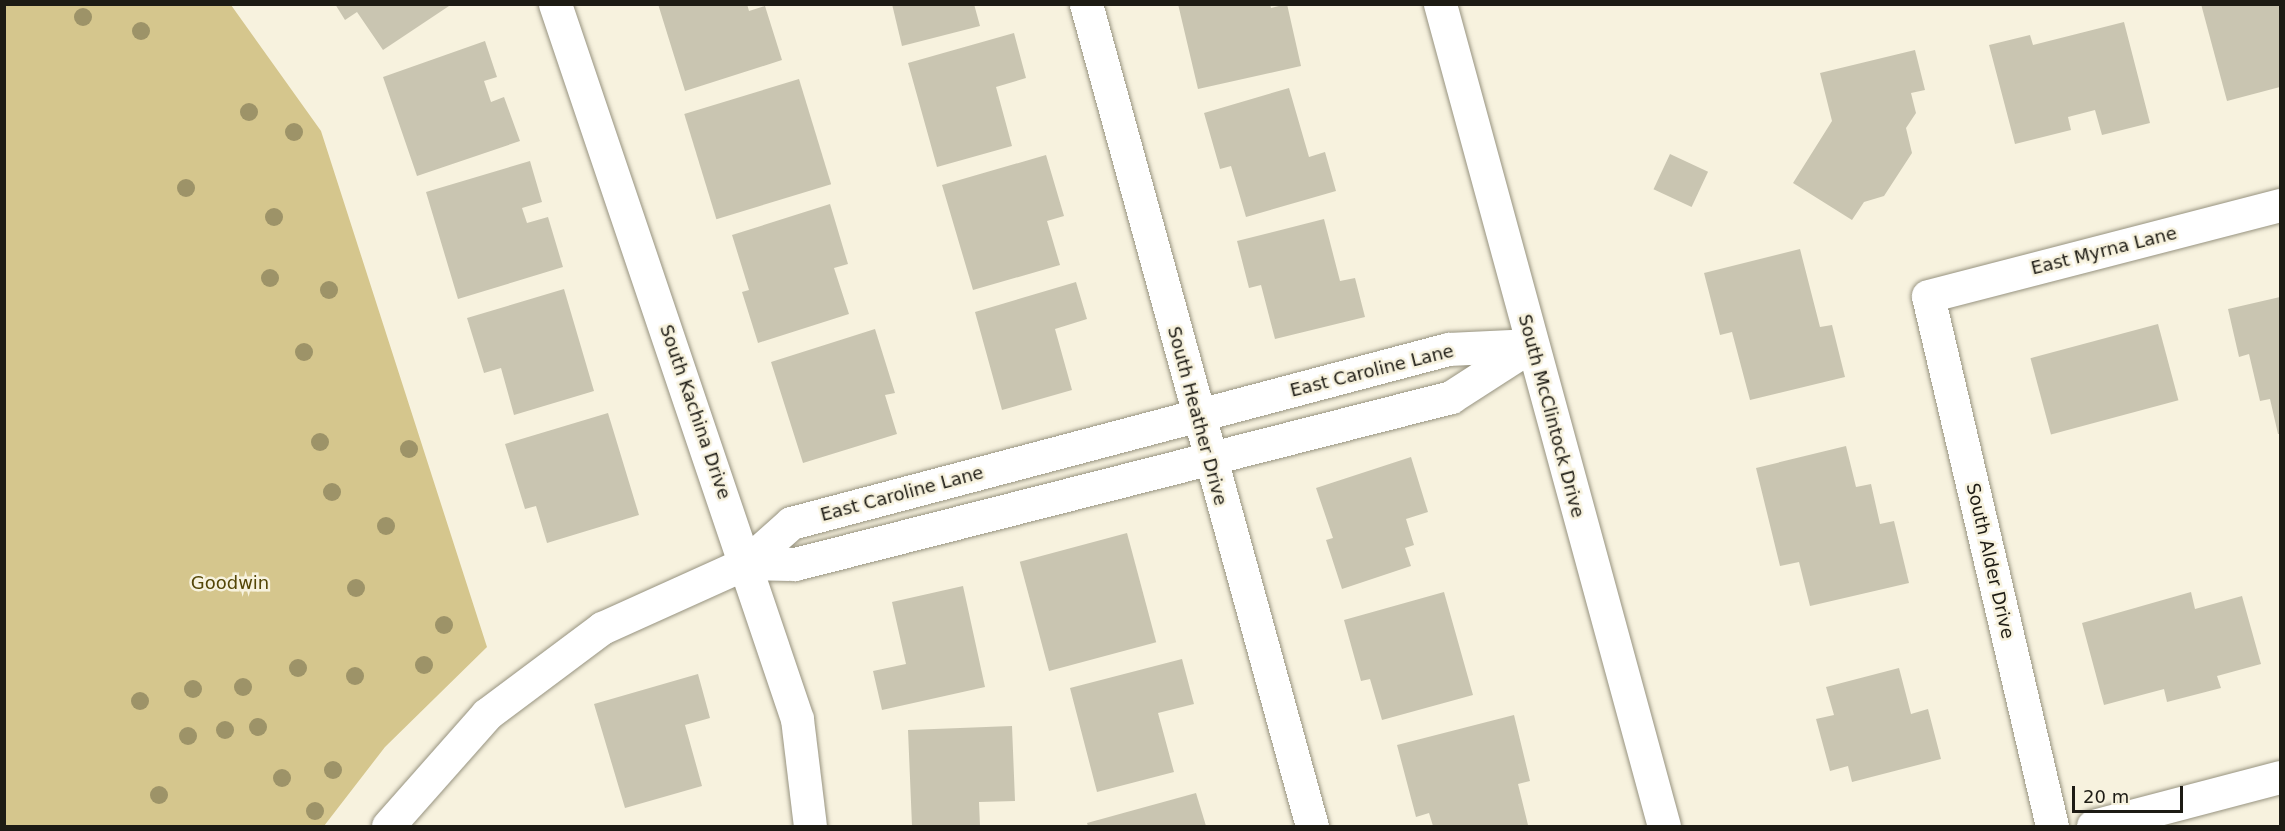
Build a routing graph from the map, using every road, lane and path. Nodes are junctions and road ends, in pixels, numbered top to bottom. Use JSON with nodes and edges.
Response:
{"nodes":[{"id":1,"x":555,"y":4,"type":"edge"},
{"id":2,"x":1086,"y":4,"type":"edge"},
{"id":3,"x":1440,"y":4,"type":"edge"},
{"id":4,"x":2280,"y":205,"type":"edge"},
{"id":5,"x":1928,"y":296,"type":"joint"},
{"id":6,"x":1532,"y":345,"type":"junction"},
{"id":7,"x":1197,"y":416,"type":"junction"},
{"id":8,"x":1209,"y":459,"type":"junction"},
{"id":9,"x":746,"y":563,"type":"junction"},
{"id":10,"x":2280,"y":777,"type":"edge"},
{"id":11,"x":388,"y":826,"type":"edge"},
{"id":12,"x":810,"y":826,"type":"edge"},
{"id":13,"x":1312,"y":826,"type":"edge"},
{"id":14,"x":1321,"y":826,"type":"edge"},
{"id":15,"x":1333,"y":826,"type":"edge"},
{"id":16,"x":1664,"y":826,"type":"edge"},
{"id":17,"x":2052,"y":826,"type":"edge"},
{"id":18,"x":2093,"y":826,"type":"edge"}],
"edges":[{"from":1,"to":9,"type":"street","name":"South Kachina Drive"},
{"from":2,"to":7,"type":"street","name":"South Heather Drive"},
{"from":3,"to":6,"type":"street","name":"South McClintock Drive"},
{"from":4,"to":5,"type":"street","name":"East Myrna Lane"},
{"from":5,"to":17,"type":"street","name":"South Alder Drive"},
{"from":6,"to":7,"type":"street","name":"East Caroline Lane"},
{"from":6,"to":8,"type":"street","name":"East Caroline Lane"},
{"from":6,"to":16,"type":"street","name":"South McClintock Drive"},
{"from":7,"to":8,"type":"street","name":"South Heather Drive"},
{"from":7,"to":9,"type":"street","name":"East Caroline Lane"},
{"from":8,"to":9,"type":"street","name":"East Caroline Lane"},
{"from":8,"to":13,"type":"street","name":"South Heather Drive"},
{"from":9,"to":11,"type":"street","name":"East Caroline Lane"},
{"from":9,"to":12,"type":"street","name":"South Kachina Drive"},
{"from":10,"to":18,"type":"street"},
{"from":14,"to":15,"type":"street"}]}
